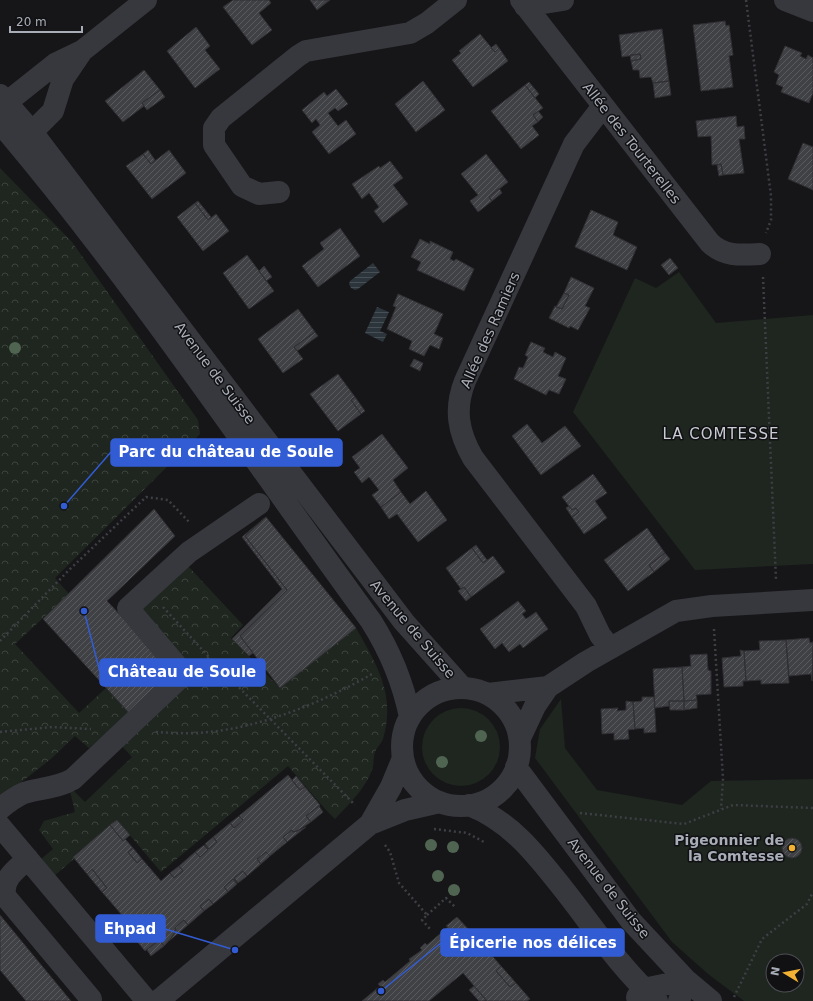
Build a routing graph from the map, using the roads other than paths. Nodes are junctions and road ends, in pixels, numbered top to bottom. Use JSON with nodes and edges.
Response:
{"nodes":[{"id":1,"x":146,"y":0,"type":"edge"},
{"id":2,"x":456,"y":0,"type":"edge"},
{"id":3,"x":563,"y":0,"type":"edge"},
{"id":4,"x":785,"y":0,"type":"edge"},
{"id":5,"x":523,"y":3,"type":"edge"},
{"id":6,"x":813,"y":12,"type":"edge"},
{"id":7,"x":82,"y":51,"type":"junction"},
{"id":8,"x":3,"y":99,"type":"edge"},
{"id":9,"x":603,"y":106,"type":"junction"},
{"id":10,"x":3,"y":127,"type":"edge"},
{"id":11,"x":32,"y":132,"type":"junction"},
{"id":12,"x":279,"y":192,"type":"dead end"},
{"id":13,"x":760,"y":254,"type":"road end"},
{"id":14,"x":259,"y":504,"type":"dead end"},
{"id":15,"x":813,"y":600,"type":"edge"},
{"id":16,"x":610,"y":648,"type":"junction"},
{"id":17,"x":462,"y":687,"type":"junction"},
{"id":18,"x":548,"y":687,"type":"junction"},
{"id":19,"x":488,"y":694,"type":"junction"},
{"id":20,"x":410,"y":717,"type":"junction"},
{"id":21,"x":520,"y":738,"type":"junction"},
{"id":22,"x":403,"y":758,"type":"junction"},
{"id":23,"x":516,"y":767,"type":"junction"},
{"id":24,"x":440,"y":802,"type":"junction"},
{"id":25,"x":469,"y":805,"type":"junction"},
{"id":26,"x":0,"y":809,"type":"edge"},
{"id":27,"x":370,"y":824,"type":"junction"},
{"id":28,"x":0,"y":826,"type":"edge"},
{"id":29,"x":28,"y":859,"type":"junction"},
{"id":30,"x":686,"y":980,"type":"junction"},
{"id":31,"x":645,"y":997,"type":"edge"},
{"id":32,"x":91,"y":999,"type":"dead end"},
{"id":33,"x":147,"y":1001,"type":"edge"},
{"id":34,"x":158,"y":1001,"type":"edge"},
{"id":35,"x":679,"y":1001,"type":"edge"},
{"id":36,"x":710,"y":1001,"type":"edge"}],
"edges":[{"from":1,"to":7,"type":"street"},
{"from":2,"to":12,"type":"street"},
{"from":3,"to":5,"type":"street"},
{"from":4,"to":6,"type":"street"},
{"from":5,"to":9,"type":"street","name":"Allée des Tourterelles"},
{"from":7,"to":8,"type":"street"},
{"from":7,"to":11,"type":"street"},
{"from":8,"to":10,"type":"street"},
{"from":8,"to":11,"type":"street","name":"Avenue de Suisse"},
{"from":9,"to":13,"type":"street","name":"Allée des Tourterelles"},
{"from":9,"to":16,"type":"street","name":"Allée des Ramiers"},
{"from":10,"to":11,"type":"street"},
{"from":10,"to":20,"type":"street","name":"Avenue de Suisse"},
{"from":11,"to":17,"type":"street","name":"Avenue de Suisse"},
{"from":14,"to":26,"type":"street"},
{"from":15,"to":16,"type":"street"},
{"from":16,"to":18,"type":"street"},
{"from":17,"to":19,"type":"street"},
{"from":17,"to":20,"type":"street"},
{"from":18,"to":19,"type":"street"},
{"from":18,"to":21,"type":"street"},
{"from":19,"to":21,"type":"street"},
{"from":20,"to":22,"type":"street"},
{"from":21,"to":23,"type":"street"},
{"from":22,"to":24,"type":"street"},
{"from":22,"to":27,"type":"street"},
{"from":23,"to":25,"type":"street"},
{"from":23,"to":30,"type":"street","name":"Avenue de Suisse"},
{"from":24,"to":25,"type":"street"},
{"from":24,"to":27,"type":"street"},
{"from":25,"to":31,"type":"street"},
{"from":27,"to":34,"type":"street"},
{"from":28,"to":29,"type":"street"},
{"from":29,"to":32,"type":"street"},
{"from":29,"to":33,"type":"street"},
{"from":30,"to":31,"type":"street"},
{"from":30,"to":35,"type":"street"},
{"from":30,"to":36,"type":"street","name":"Avenue de Suisse"}]}
